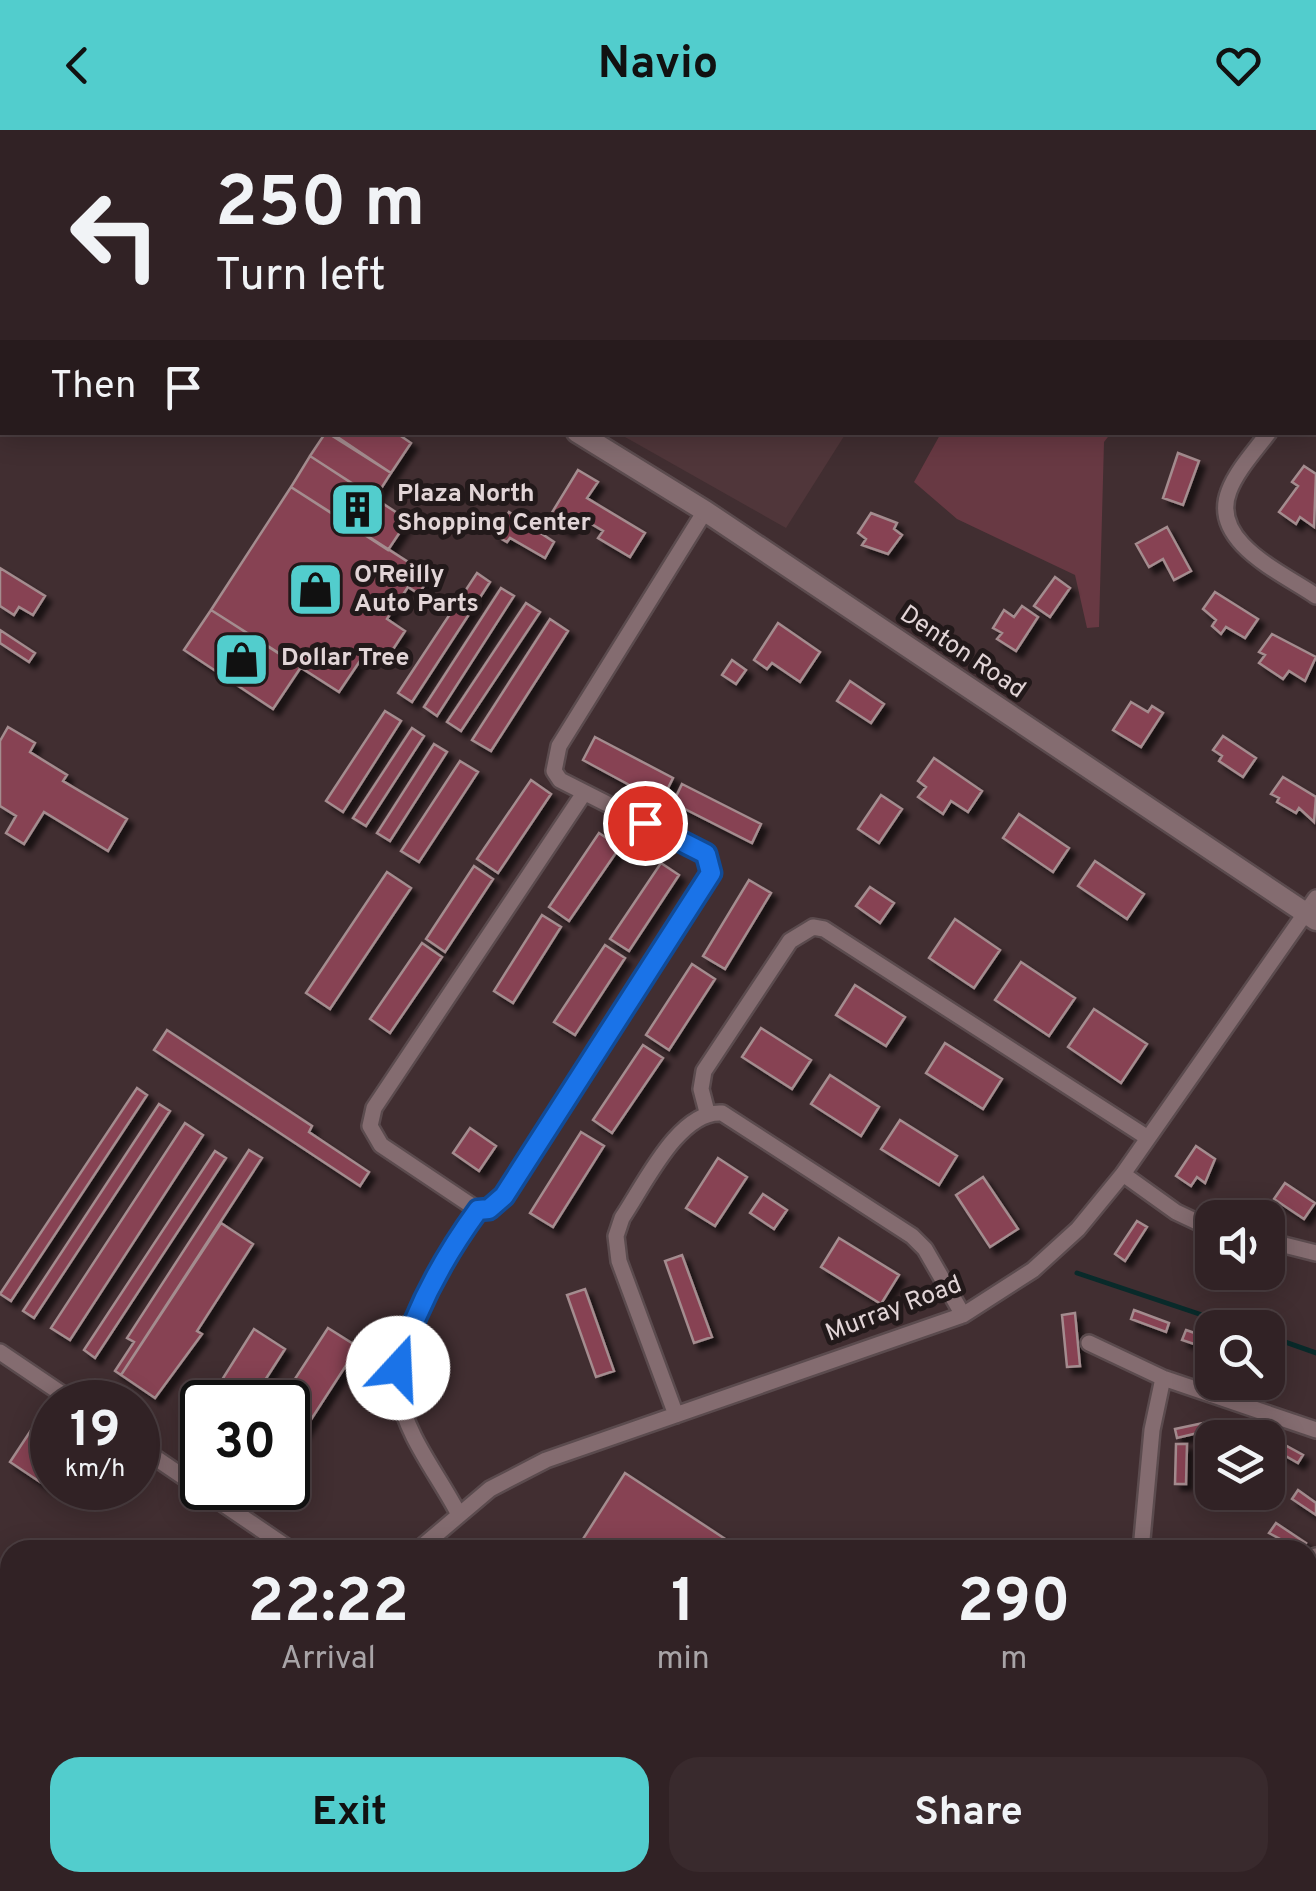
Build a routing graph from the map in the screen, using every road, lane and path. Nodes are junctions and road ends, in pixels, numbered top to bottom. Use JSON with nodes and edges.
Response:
{"nodes":[{"id":1,"x":582,"y":435,"type":"edge"},
{"id":2,"x":1267,"y":435,"type":"edge"},
{"id":3,"x":705,"y":512,"type":"junction"},
{"id":4,"x":1316,"y":596,"type":"edge"},
{"id":5,"x":584,"y":792,"type":"junction"},
{"id":6,"x":1312,"y":911,"type":"edge"},
{"id":7,"x":707,"y":1112,"type":"junction"},
{"id":8,"x":1148,"y":1138,"type":"junction"},
{"id":9,"x":1123,"y":1174,"type":"junction"},
{"id":10,"x":478,"y":1210,"type":"junction"},
{"id":11,"x":1195,"y":1221,"type":"edge"},
{"id":12,"x":1285,"y":1245,"type":"edge"},
{"id":13,"x":1316,"y":1253,"type":"edge"},
{"id":14,"x":963,"y":1314,"type":"junction"},
{"id":15,"x":1090,"y":1342,"type":"dead end"},
{"id":16,"x":0,"y":1352,"type":"edge"},
{"id":17,"x":1163,"y":1378,"type":"junction"},
{"id":18,"x":41,"y":1380,"type":"edge"},
{"id":19,"x":676,"y":1415,"type":"junction"},
{"id":20,"x":1316,"y":1430,"type":"edge"},
{"id":21,"x":160,"y":1461,"type":"edge"},
{"id":22,"x":458,"y":1513,"type":"junction"},
{"id":23,"x":276,"y":1540,"type":"edge"},
{"id":24,"x":429,"y":1540,"type":"edge"},
{"id":25,"x":1142,"y":1540,"type":"edge"}],
"edges":[{"from":1,"to":3,"type":"street","name":"Denton Road"},
{"from":2,"to":4,"type":"street"},
{"from":3,"to":5,"type":"street"},
{"from":3,"to":6,"type":"street","name":"Denton Road"},
{"from":5,"to":10,"type":"street"},
{"from":5,"to":10,"type":"street"},
{"from":6,"to":8,"type":"street","name":"Murray Road"},
{"from":7,"to":8,"type":"street"},
{"from":7,"to":14,"type":"street"},
{"from":7,"to":19,"type":"street"},
{"from":8,"to":9,"type":"street","name":"Murray Road"},
{"from":9,"to":11,"type":"street"},
{"from":9,"to":14,"type":"street","name":"Murray Road"},
{"from":10,"to":22,"type":"street"},
{"from":12,"to":13,"type":"street"},
{"from":14,"to":19,"type":"street","name":"Murray Road"},
{"from":15,"to":17,"type":"street"},
{"from":16,"to":18,"type":"street"},
{"from":17,"to":20,"type":"street"},
{"from":17,"to":25,"type":"street"},
{"from":19,"to":22,"type":"street","name":"Murray Road"},
{"from":21,"to":23,"type":"street"},
{"from":22,"to":24,"type":"street","name":"Murray Road"}]}
